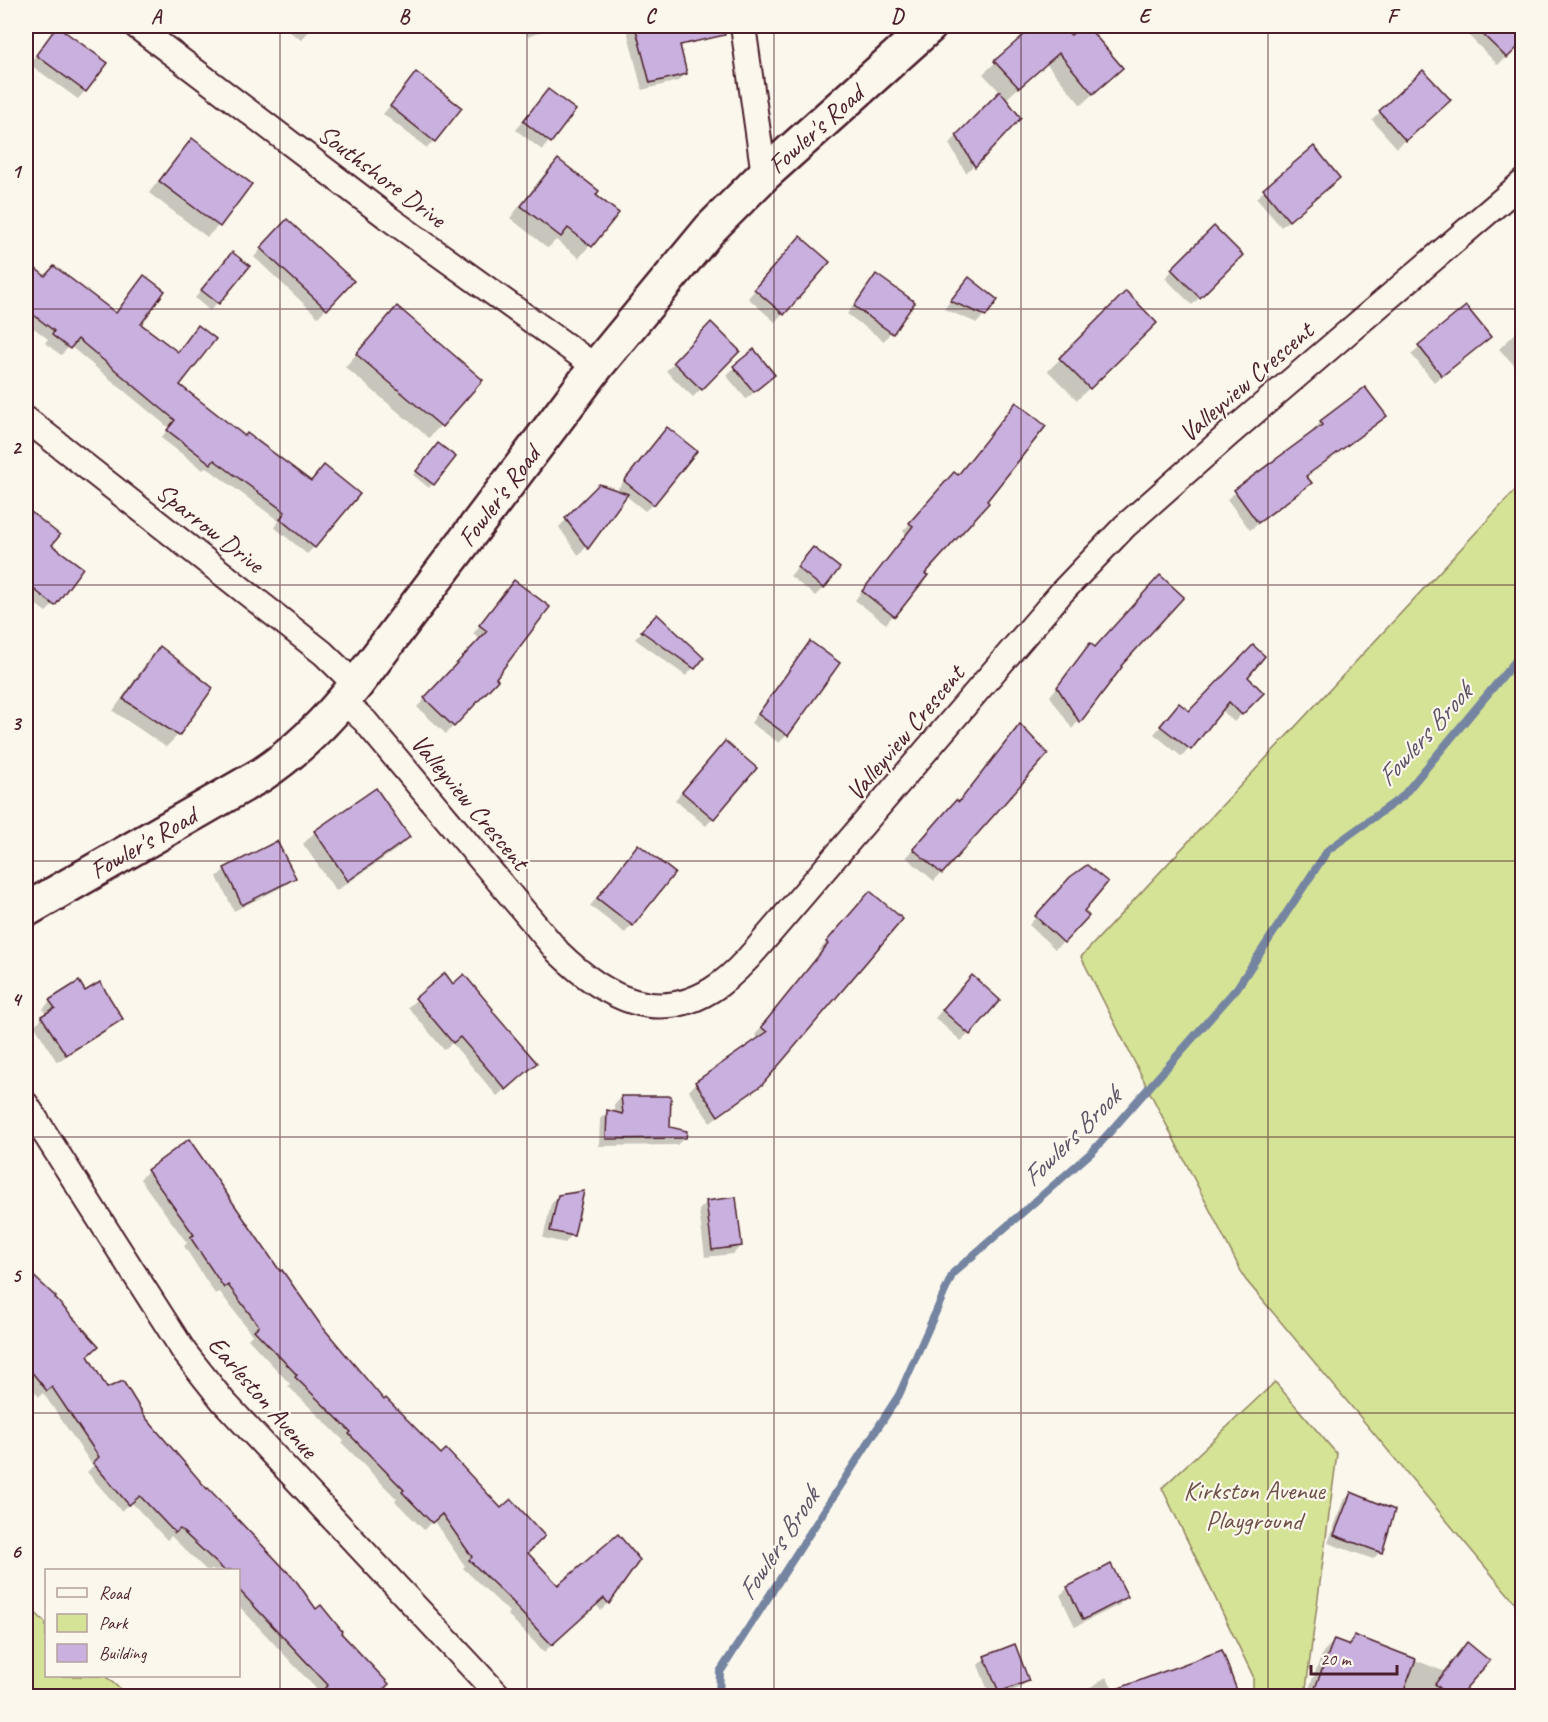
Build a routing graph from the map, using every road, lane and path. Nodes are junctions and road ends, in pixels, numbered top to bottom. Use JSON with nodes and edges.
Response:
{"nodes":[{"id":1,"x":136,"y":26,"type":"edge"},
{"id":2,"x":743,"y":26,"type":"edge"},
{"id":3,"x":930,"y":26,"type":"edge"},
{"id":4,"x":764,"y":175,"type":"junction"},
{"id":5,"x":1522,"y":183,"type":"edge"},
{"id":6,"x":596,"y":367,"type":"junction"},
{"id":7,"x":26,"y":419,"type":"edge"},
{"id":8,"x":350,"y":693,"type":"junction"},
{"id":9,"x":26,"y":910,"type":"edge"},
{"id":10,"x":26,"y":1104,"type":"edge"},
{"id":11,"x":499,"y":1696,"type":"edge"}],
"edges":[{"from":1,"to":6,"type":"street","name":"Southshore Drive"},
{"from":2,"to":4,"type":"street"},
{"from":3,"to":4,"type":"street","name":"Fowler's Road"},
{"from":4,"to":6,"type":"street","name":"Fowler's Road"},
{"from":5,"to":8,"type":"street","name":"Valleyview Crescent"},
{"from":6,"to":8,"type":"street","name":"Fowler's Road"},
{"from":7,"to":8,"type":"street","name":"Sparrow Drive"},
{"from":8,"to":9,"type":"street","name":"Fowler's Road"},
{"from":10,"to":11,"type":"street","name":"Earleston Avenue"}]}
